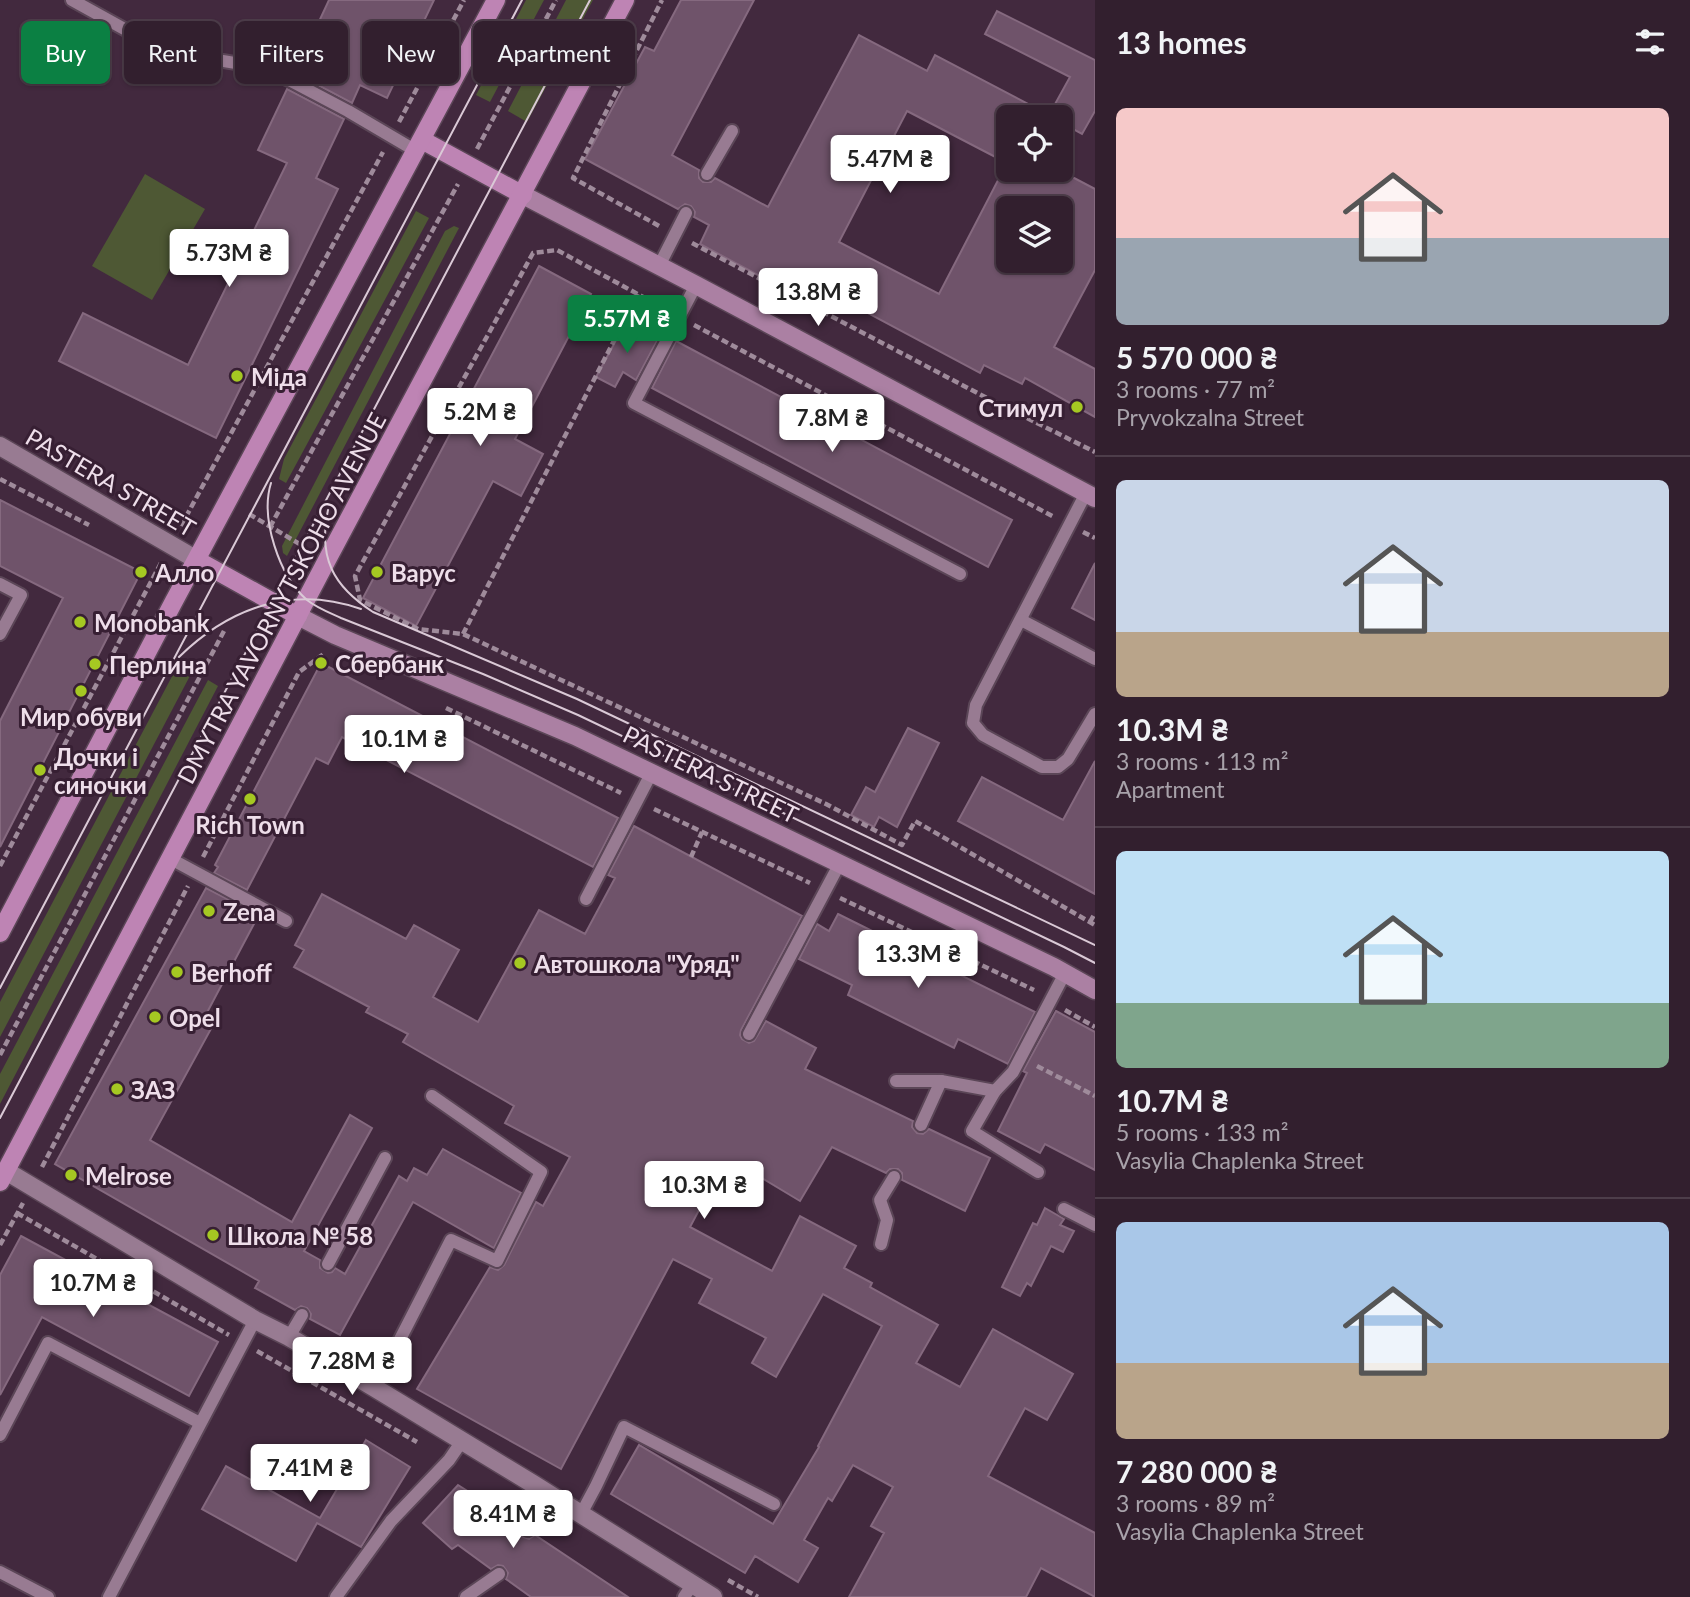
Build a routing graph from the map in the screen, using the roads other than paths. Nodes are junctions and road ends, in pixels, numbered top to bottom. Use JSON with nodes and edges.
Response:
{"nodes":[{"id":1,"x":72,"y":0,"type":"edge"},
{"id":2,"x":496,"y":0,"type":"edge"},
{"id":3,"x":625,"y":0,"type":"edge"},
{"id":4,"x":732,"y":131,"type":"dead end"},
{"id":5,"x":419,"y":145,"type":"junction"},
{"id":6,"x":707,"y":174,"type":"dead end"},
{"id":7,"x":523,"y":195,"type":"junction"},
{"id":8,"x":686,"y":213,"type":"dead end"},
{"id":9,"x":659,"y":266,"type":"junction"},
{"id":10,"x":696,"y":285,"type":"junction"},
{"id":11,"x":0,"y":446,"type":"edge"},
{"id":12,"x":1090,"y":496,"type":"edge"},
{"id":13,"x":197,"y":559,"type":"junction"},
{"id":14,"x":960,"y":574,"type":"dead end"},
{"id":15,"x":0,"y":584,"type":"edge"},
{"id":16,"x":298,"y":616,"type":"junction"},
{"id":17,"x":1021,"y":620,"type":"junction"},
{"id":18,"x":0,"y":634,"type":"edge"},
{"id":19,"x":1095,"y":659,"type":"edge"},
{"id":20,"x":1095,"y":714,"type":"edge"},
{"id":21,"x":652,"y":772,"type":"junction"},
{"id":22,"x":171,"y":859,"type":"junction"},
{"id":23,"x":840,"y":863,"type":"junction"},
{"id":24,"x":586,"y":899,"type":"dead end"},
{"id":25,"x":286,"y":921,"type":"dead end"},
{"id":26,"x":0,"y":933,"type":"edge"},
{"id":27,"x":1065,"y":973,"type":"junction"},
{"id":28,"x":1095,"y":990,"type":"edge"},
{"id":29,"x":749,"y":1034,"type":"dead end"},
{"id":30,"x":896,"y":1081,"type":"dead end"},
{"id":31,"x":941,"y":1082,"type":"junction"},
{"id":32,"x":995,"y":1091,"type":"junction"},
{"id":33,"x":432,"y":1096,"type":"dead end"},
{"id":34,"x":921,"y":1125,"type":"dead end"},
{"id":35,"x":385,"y":1158,"type":"dead end"},
{"id":36,"x":1038,"y":1172,"type":"dead end"},
{"id":37,"x":2,"y":1173,"type":"edge"},
{"id":38,"x":894,"y":1177,"type":"dead end"},
{"id":39,"x":1064,"y":1209,"type":"dead end"},
{"id":40,"x":1095,"y":1225,"type":"edge"},
{"id":41,"x":881,"y":1244,"type":"dead end"},
{"id":42,"x":328,"y":1264,"type":"dead end"},
{"id":43,"x":302,"y":1315,"type":"dead end"},
{"id":44,"x":255,"y":1320,"type":"junction"},
{"id":45,"x":289,"y":1337,"type":"junction"},
{"id":46,"x":375,"y":1388,"type":"junction"},
{"id":47,"x":200,"y":1423,"type":"junction"},
{"id":48,"x":0,"y":1435,"type":"edge"},
{"id":49,"x":462,"y":1441,"type":"junction"},
{"id":50,"x":549,"y":1494,"type":"junction"},
{"id":51,"x":774,"y":1504,"type":"dead end"},
{"id":52,"x":581,"y":1514,"type":"junction"},
{"id":53,"x":528,"y":1530,"type":"dead end"},
{"id":54,"x":0,"y":1572,"type":"edge"},
{"id":55,"x":499,"y":1574,"type":"dead end"},
{"id":56,"x":688,"y":1591,"type":"edge"},
{"id":57,"x":48,"y":1597,"type":"edge"},
{"id":58,"x":109,"y":1597,"type":"edge"},
{"id":59,"x":336,"y":1597,"type":"edge"},
{"id":60,"x":466,"y":1597,"type":"edge"},
{"id":61,"x":713,"y":1597,"type":"edge"}],
"edges":[{"from":1,"to":5,"type":"lane"},
{"from":2,"to":5,"type":"main road"},
{"from":3,"to":7,"type":"main road","name":"DMYTRA YAVORNYTSKOHO AVENUE"},
{"from":4,"to":6,"type":"lane"},
{"from":5,"to":7,"type":"main road"},
{"from":5,"to":13,"type":"main road"},
{"from":7,"to":9,"type":"main road"},
{"from":7,"to":16,"type":"main road","name":"DMYTRA YAVORNYTSKOHO AVENUE"},
{"from":8,"to":9,"type":"lane"},
{"from":9,"to":10,"type":"main road"},
{"from":10,"to":12,"type":"main road"},
{"from":10,"to":14,"type":"lane"},
{"from":11,"to":13,"type":"street","name":"PASTERA STREET"},
{"from":12,"to":17,"type":"lane"},
{"from":13,"to":16,"type":"main road"},
{"from":13,"to":26,"type":"main road"},
{"from":15,"to":18,"type":"lane"},
{"from":16,"to":21,"type":"main road","name":"PASTERA STREET"},
{"from":16,"to":22,"type":"main road","name":"DMYTRA YAVORNYTSKOHO AVENUE"},
{"from":17,"to":19,"type":"lane"},
{"from":17,"to":20,"type":"lane"},
{"from":21,"to":23,"type":"main road","name":"PASTERA STREET"},
{"from":21,"to":24,"type":"lane"},
{"from":22,"to":25,"type":"lane"},
{"from":22,"to":37,"type":"main road","name":"DMYTRA YAVORNYTSKOHO AVENUE"},
{"from":23,"to":27,"type":"main road","name":"PASTERA STREET"},
{"from":23,"to":29,"type":"lane"},
{"from":27,"to":28,"type":"main road","name":"PASTERA STREET"},
{"from":27,"to":32,"type":"lane"},
{"from":30,"to":31,"type":"lane"},
{"from":31,"to":32,"type":"lane"},
{"from":31,"to":34,"type":"lane"},
{"from":32,"to":36,"type":"lane"},
{"from":33,"to":46,"type":"lane"},
{"from":35,"to":42,"type":"lane"},
{"from":37,"to":44,"type":"street"},
{"from":38,"to":41,"type":"lane"},
{"from":39,"to":40,"type":"lane"},
{"from":43,"to":45,"type":"lane"},
{"from":44,"to":45,"type":"street"},
{"from":44,"to":47,"type":"lane"},
{"from":45,"to":46,"type":"street"},
{"from":46,"to":49,"type":"street"},
{"from":47,"to":48,"type":"lane"},
{"from":47,"to":58,"type":"lane"},
{"from":49,"to":50,"type":"street"},
{"from":49,"to":59,"type":"lane"},
{"from":50,"to":52,"type":"street"},
{"from":50,"to":53,"type":"lane"},
{"from":51,"to":52,"type":"lane"},
{"from":52,"to":56,"type":"street"},
{"from":54,"to":57,"type":"lane"},
{"from":55,"to":60,"type":"lane"},
{"from":56,"to":61,"type":"street"}]}
